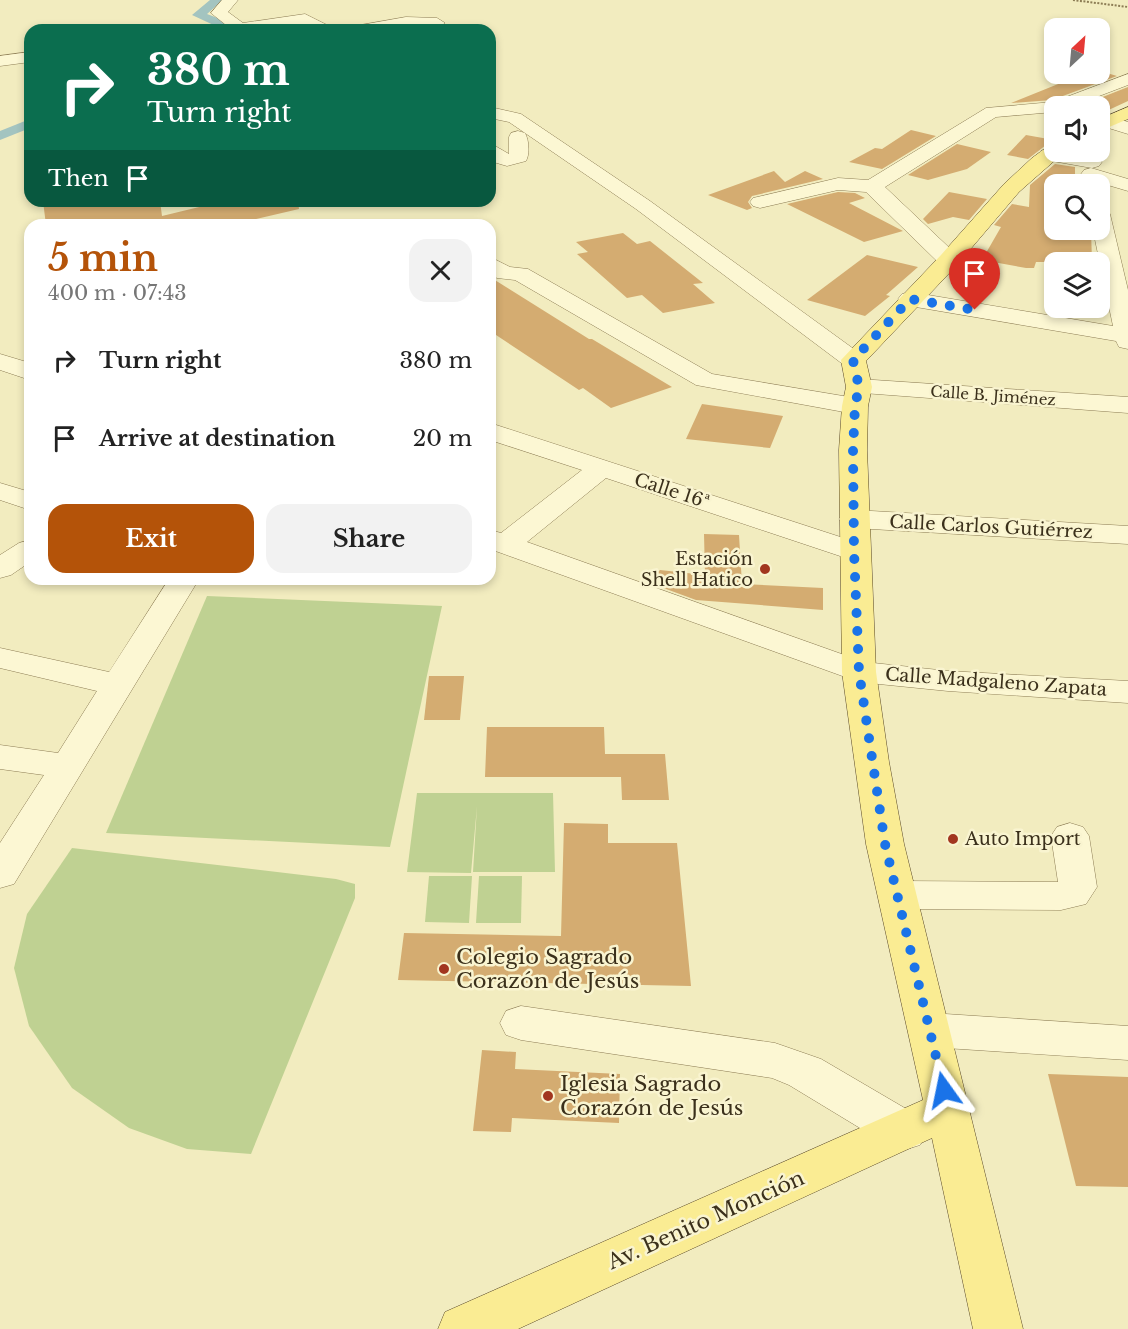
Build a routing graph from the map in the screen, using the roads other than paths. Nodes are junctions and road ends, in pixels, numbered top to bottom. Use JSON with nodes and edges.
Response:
{"nodes":[{"id":1,"x":230,"y":0,"type":"edge"},
{"id":2,"x":281,"y":7,"type":"dead end"},
{"id":3,"x":293,"y":21,"type":"junction"},
{"id":4,"x":437,"y":23,"type":"dead end"},
{"id":5,"x":236,"y":24,"type":"edge"},
{"id":6,"x":267,"y":24,"type":"edge"},
{"id":7,"x":314,"y":24,"type":"edge"},
{"id":8,"x":395,"y":24,"type":"edge"},
{"id":9,"x":24,"y":58,"type":"edge"},
{"id":10,"x":0,"y":61,"type":"edge"},
{"id":11,"x":1128,"y":79,"type":"edge"},
{"id":12,"x":1084,"y":96,"type":"edge"},
{"id":13,"x":496,"y":101,"type":"edge"},
{"id":14,"x":1044,"y":108,"type":"edge"},
{"id":15,"x":1128,"y":112,"type":"edge"},
{"id":16,"x":496,"y":114,"type":"edge"},
{"id":17,"x":1110,"y":123,"type":"edge"},
{"id":18,"x":1110,"y":127,"type":"edge"},
{"id":19,"x":1128,"y":128,"type":"edge"},
{"id":20,"x":528,"y":136,"type":"junction"},
{"id":21,"x":496,"y":140,"type":"edge"},
{"id":22,"x":496,"y":157,"type":"edge"},
{"id":23,"x":1044,"y":158,"type":"edge"},
{"id":24,"x":1076,"y":162,"type":"edge"},
{"id":25,"x":1093,"y":168,"type":"edge"},
{"id":26,"x":1128,"y":185,"type":"edge"},
{"id":27,"x":872,"y":186,"type":"junction"},
{"id":28,"x":760,"y":202,"type":"dead end"},
{"id":29,"x":1106,"y":240,"type":"edge"},
{"id":30,"x":949,"y":260,"type":"junction"},
{"id":31,"x":496,"y":268,"type":"edge"},
{"id":32,"x":910,"y":299,"type":"junction"},
{"id":33,"x":1128,"y":338,"type":"edge"},
{"id":34,"x":0,"y":361,"type":"edge"},
{"id":35,"x":24,"y":370,"type":"edge"},
{"id":36,"x":856,"y":384,"type":"junction"},
{"id":37,"x":1128,"y":405,"type":"edge"},
{"id":38,"x":496,"y":433,"type":"edge"},
{"id":39,"x":602,"y":468,"type":"junction"},
{"id":40,"x":0,"y":491,"type":"edge"},
{"id":41,"x":24,"y":499,"type":"edge"},
{"id":42,"x":854,"y":519,"type":"junction"},
{"id":43,"x":1128,"y":535,"type":"edge"},
{"id":44,"x":498,"y":542,"type":"edge"},
{"id":45,"x":854,"y":551,"type":"junction"},
{"id":46,"x":24,"y":553,"type":"edge"},
{"id":47,"x":0,"y":569,"type":"edge"},
{"id":48,"x":180,"y":585,"type":"edge"},
{"id":49,"x":0,"y":658,"type":"edge"},
{"id":50,"x":859,"y":672,"type":"junction"},
{"id":51,"x":118,"y":685,"type":"junction"},
{"id":52,"x":1128,"y":692,"type":"edge"},
{"id":53,"x":0,"y":757,"type":"edge"},
{"id":54,"x":68,"y":766,"type":"junction"},
{"id":55,"x":1070,"y":836,"type":"dead end"},
{"id":56,"x":0,"y":874,"type":"edge"},
{"id":57,"x":898,"y":895,"type":"junction"},
{"id":58,"x":521,"y":1023,"type":"dead end"},
{"id":59,"x":930,"y":1030,"type":"junction"},
{"id":60,"x":1128,"y":1043,"type":"edge"},
{"id":61,"x":948,"y":1110,"type":"junction"},
{"id":62,"x":904,"y":1131,"type":"junction"},
{"id":63,"x":463,"y":1329,"type":"edge"},
{"id":64,"x":998,"y":1329,"type":"edge"}],
"edges":[{"from":1,"to":5,"type":"street"},
{"from":2,"to":3,"type":"street"},
{"from":3,"to":6,"type":"street"},
{"from":3,"to":7,"type":"street"},
{"from":4,"to":8,"type":"street"},
{"from":9,"to":10,"type":"street"},
{"from":11,"to":12,"type":"street"},
{"from":13,"to":16,"type":"street"},
{"from":14,"to":27,"type":"street"},
{"from":15,"to":17,"type":"main road"},
{"from":16,"to":20,"type":"street"},
{"from":18,"to":19,"type":"street"},
{"from":20,"to":21,"type":"street"},
{"from":20,"to":22,"type":"street"},
{"from":20,"to":36,"type":"street"},
{"from":23,"to":30,"type":"main road"},
{"from":24,"to":25,"type":"street"},
{"from":25,"to":26,"type":"street"},
{"from":27,"to":28,"type":"street"},
{"from":27,"to":30,"type":"street"},
{"from":29,"to":33,"type":"street"},
{"from":30,"to":32,"type":"main road"},
{"from":31,"to":36,"type":"street","name":"Calle B. Jiménez"},
{"from":32,"to":33,"type":"street"},
{"from":32,"to":36,"type":"main road"},
{"from":34,"to":35,"type":"street"},
{"from":36,"to":37,"type":"street","name":"Calle B. Jiménez"},
{"from":36,"to":42,"type":"main road"},
{"from":38,"to":39,"type":"street","name":"Calle 16ª"},
{"from":39,"to":44,"type":"street"},
{"from":39,"to":45,"type":"street","name":"Calle 16ª"},
{"from":40,"to":41,"type":"street"},
{"from":42,"to":43,"type":"street","name":"Calle Carlos Gutiérrez"},
{"from":42,"to":45,"type":"main road"},
{"from":44,"to":50,"type":"street","name":"Calle Madgaleno Zapata"},
{"from":45,"to":50,"type":"main road"},
{"from":46,"to":47,"type":"street"},
{"from":48,"to":51,"type":"street"},
{"from":49,"to":51,"type":"street"},
{"from":50,"to":52,"type":"street","name":"Calle Madgaleno Zapata"},
{"from":50,"to":57,"type":"main road"},
{"from":51,"to":54,"type":"street"},
{"from":53,"to":54,"type":"street"},
{"from":54,"to":56,"type":"street"},
{"from":55,"to":57,"type":"street"},
{"from":57,"to":59,"type":"main road"},
{"from":58,"to":62,"type":"street"},
{"from":59,"to":60,"type":"street"},
{"from":59,"to":61,"type":"main road"},
{"from":61,"to":62,"type":"main road","name":"Av. Benito Monción"},
{"from":61,"to":64,"type":"main road"},
{"from":62,"to":63,"type":"main road","name":"Av. Benito Monción"}]}
